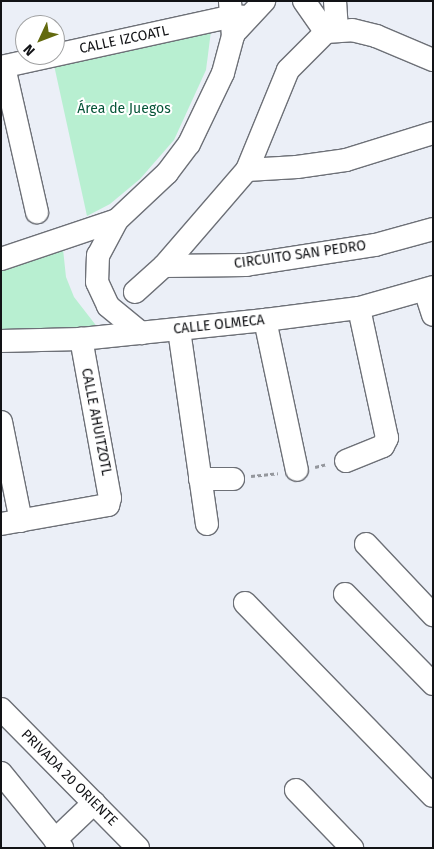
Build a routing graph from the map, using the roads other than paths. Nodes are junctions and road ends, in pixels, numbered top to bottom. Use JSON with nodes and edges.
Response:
{"nodes":[{"id":1,"x":264,"y":1,"type":"edge"},
{"id":2,"x":304,"y":1,"type":"edge"},
{"id":3,"x":335,"y":1,"type":"edge"},
{"id":4,"x":236,"y":18,"type":"edge"},
{"id":5,"x":332,"y":31,"type":"junction"},
{"id":6,"x":433,"y":60,"type":"edge"},
{"id":7,"x":3,"y":67,"type":"edge"},
{"id":8,"x":433,"y":133,"type":"edge"},
{"id":9,"x":247,"y":170,"type":"junction"},
{"id":10,"x":37,"y":212,"type":"dead end"},
{"id":11,"x":117,"y":220,"type":"junction"},
{"id":12,"x":433,"y":229,"type":"edge"},
{"id":13,"x":1,"y":259,"type":"edge"},
{"id":14,"x":164,"y":266,"type":"junction"},
{"id":15,"x":429,"y":289,"type":"edge"},
{"id":16,"x":135,"y":292,"type":"dead end"},
{"id":17,"x":359,"y":308,"type":"junction"},
{"id":18,"x":433,"y":315,"type":"edge"},
{"id":19,"x":264,"y":320,"type":"junction"},
{"id":20,"x":179,"y":330,"type":"junction"},
{"id":21,"x":141,"y":333,"type":"junction"},
{"id":22,"x":81,"y":339,"type":"junction"},
{"id":23,"x":1,"y":341,"type":"edge"},
{"id":24,"x":1,"y":422,"type":"edge"},
{"id":25,"x":346,"y":461,"type":"dead end"},
{"id":26,"x":297,"y":470,"type":"dead end"},
{"id":27,"x":200,"y":479,"type":"junction"},
{"id":28,"x":233,"y":479,"type":"dead end"},
{"id":29,"x":11,"y":522,"type":"edge"},
{"id":30,"x":207,"y":524,"type":"dead end"},
{"id":31,"x":366,"y":544,"type":"dead end"},
{"id":32,"x":346,"y":594,"type":"dead end"},
{"id":33,"x":245,"y":603,"type":"dead end"},
{"id":34,"x":433,"y":615,"type":"edge"},
{"id":35,"x":433,"y":684,"type":"edge"},
{"id":36,"x":1,"y":709,"type":"edge"},
{"id":37,"x":1,"y":773,"type":"edge"},
{"id":38,"x":296,"y":790,"type":"dead end"},
{"id":39,"x":433,"y":796,"type":"edge"},
{"id":40,"x":94,"y":803,"type":"junction"},
{"id":41,"x":58,"y":844,"type":"edge"},
{"id":42,"x":138,"y":848,"type":"edge"},
{"id":43,"x":352,"y":848,"type":"edge"}],
"edges":[{"from":1,"to":4,"type":"street"},
{"from":2,"to":5,"type":"street"},
{"from":3,"to":5,"type":"street"},
{"from":4,"to":7,"type":"street","name":"CALLE IZCOATL"},
{"from":4,"to":11,"type":"street"},
{"from":5,"to":6,"type":"street"},
{"from":5,"to":9,"type":"street"},
{"from":7,"to":10,"type":"street"},
{"from":8,"to":9,"type":"street"},
{"from":9,"to":14,"type":"street"},
{"from":11,"to":13,"type":"street"},
{"from":11,"to":21,"type":"street"},
{"from":12,"to":14,"type":"street","name":"CIRCUITO SAN PEDRO"},
{"from":14,"to":16,"type":"street"},
{"from":15,"to":17,"type":"street","name":"CALLE OLMECA"},
{"from":15,"to":18,"type":"street"},
{"from":17,"to":19,"type":"street","name":"CALLE OLMECA"},
{"from":17,"to":25,"type":"street"},
{"from":19,"to":20,"type":"street","name":"CALLE OLMECA"},
{"from":19,"to":26,"type":"street"},
{"from":20,"to":21,"type":"street","name":"CALLE OLMECA"},
{"from":20,"to":27,"type":"street"},
{"from":21,"to":22,"type":"street","name":"CALLE OLMECA"},
{"from":22,"to":23,"type":"street","name":"CALLE OLMECA"},
{"from":22,"to":29,"type":"street","name":"CALLE AHUITZOTL"},
{"from":24,"to":29,"type":"street"},
{"from":27,"to":28,"type":"street"},
{"from":27,"to":30,"type":"street"},
{"from":31,"to":34,"type":"street"},
{"from":32,"to":35,"type":"street"},
{"from":33,"to":39,"type":"street"},
{"from":36,"to":40,"type":"street","name":"PRIVADA 20 ORIENTE"},
{"from":37,"to":41,"type":"street"},
{"from":38,"to":43,"type":"street"},
{"from":40,"to":41,"type":"street"},
{"from":40,"to":42,"type":"street","name":"PRIVADA 20 ORIENTE"}]}
